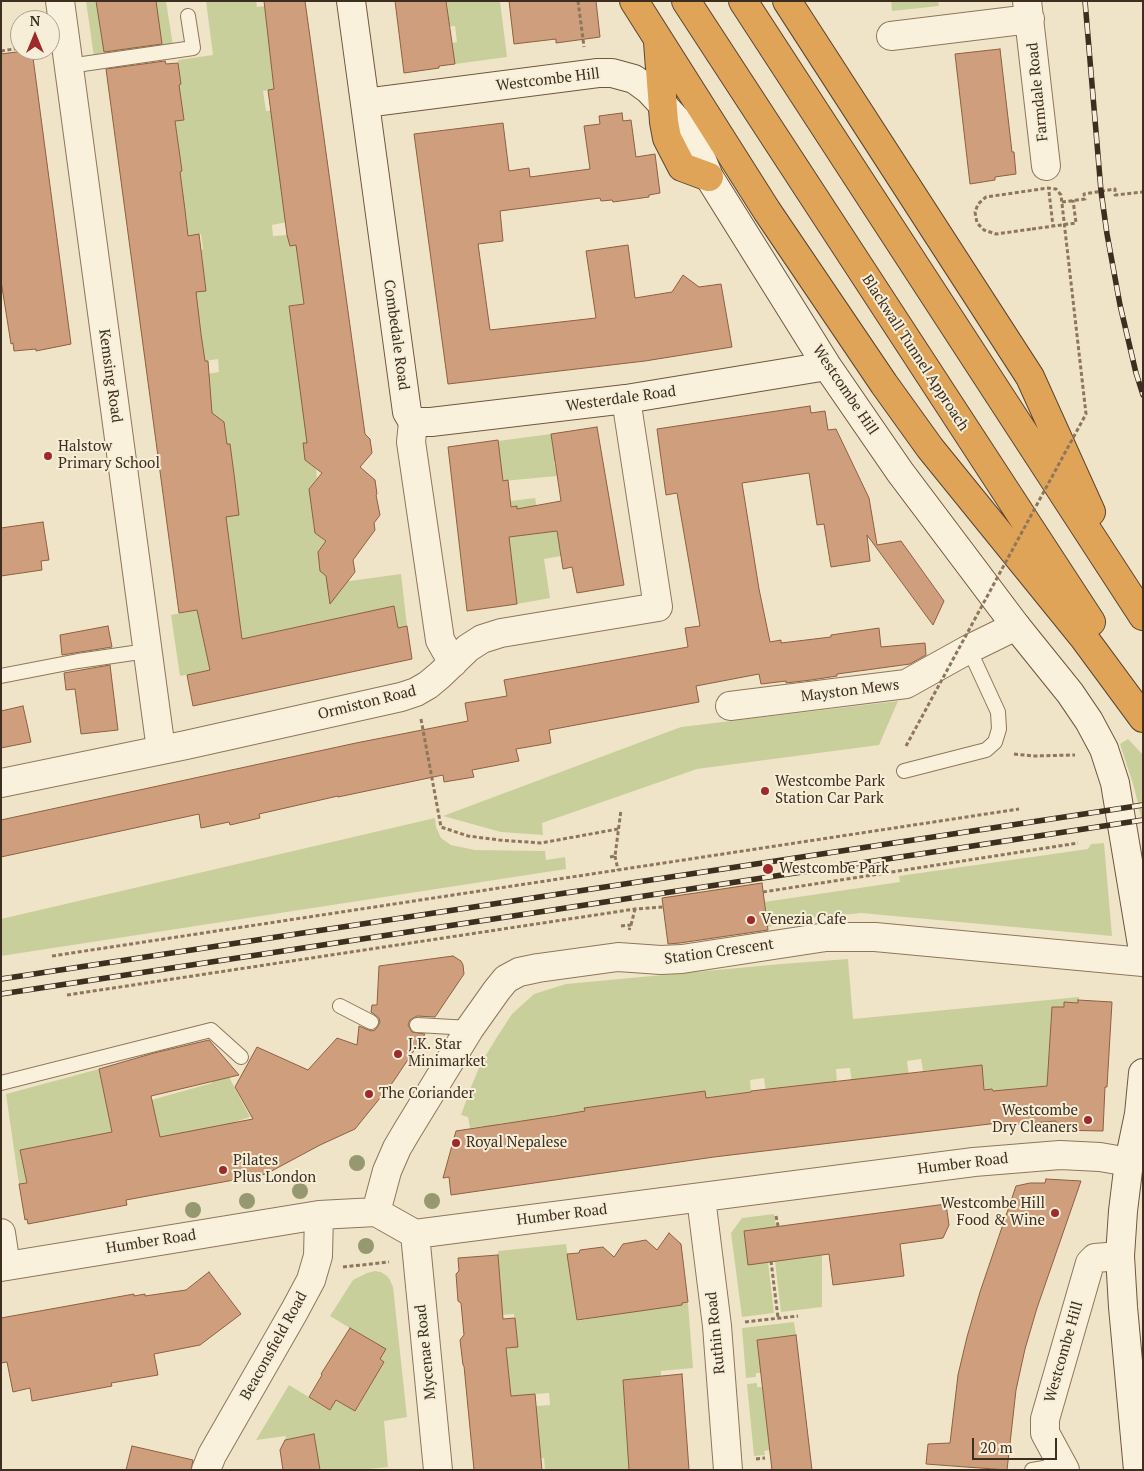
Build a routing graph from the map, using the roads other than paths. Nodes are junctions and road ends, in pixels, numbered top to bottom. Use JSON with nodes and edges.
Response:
{"nodes":[{"id":1,"x":60,"y":1,"type":"edge"},
{"id":2,"x":351,"y":1,"type":"edge"},
{"id":3,"x":634,"y":1,"type":"edge"},
{"id":4,"x":686,"y":1,"type":"edge"},
{"id":5,"x":743,"y":1,"type":"edge"},
{"id":6,"x":787,"y":1,"type":"edge"},
{"id":7,"x":1028,"y":10,"type":"edge"},
{"id":8,"x":188,"y":16,"type":"dead end"},
{"id":9,"x":891,"y":36,"type":"dead end"},
{"id":10,"x":658,"y":40,"type":"junction"},
{"id":11,"x":69,"y":66,"type":"junction"},
{"id":12,"x":365,"y":102,"type":"junction"},
{"id":13,"x":662,"y":104,"type":"junction"},
{"id":14,"x":1046,"y":166,"type":"road end"},
{"id":15,"x":708,"y":177,"type":"joint"},
{"id":16,"x":827,"y":366,"type":"junction"},
{"id":17,"x":626,"y":399,"type":"junction"},
{"id":18,"x":413,"y":422,"type":"junction"},
{"id":19,"x":1136,"y":605,"type":"edge"},
{"id":20,"x":1016,"y":626,"type":"junction"},
{"id":21,"x":969,"y":649,"type":"junction"},
{"id":22,"x":147,"y":651,"type":"junction"},
{"id":23,"x":453,"y":663,"type":"junction"},
{"id":24,"x":1,"y":676,"type":"edge"},
{"id":25,"x":1143,"y":705,"type":"edge"},
{"id":26,"x":730,"y":706,"type":"dead end"},
{"id":27,"x":1143,"y":718,"type":"edge"},
{"id":28,"x":161,"y":750,"type":"junction"},
{"id":29,"x":904,"y":771,"type":"dead end"},
{"id":30,"x":1,"y":783,"type":"edge"},
{"id":31,"x":1143,"y":951,"type":"edge"},
{"id":32,"x":1143,"y":962,"type":"edge"},
{"id":33,"x":340,"y":1006,"type":"dead end"},
{"id":34,"x":371,"y":1022,"type":"dead end"},
{"id":35,"x":417,"y":1025,"type":"dead end"},
{"id":36,"x":470,"y":1028,"type":"junction"},
{"id":37,"x":241,"y":1057,"type":"dead end"},
{"id":38,"x":1143,"y":1073,"type":"edge"},
{"id":39,"x":1,"y":1083,"type":"edge"},
{"id":40,"x":1129,"y":1162,"type":"junction"},
{"id":41,"x":700,"y":1198,"type":"junction"},
{"id":42,"x":376,"y":1212,"type":"junction"},
{"id":43,"x":319,"y":1215,"type":"junction"},
{"id":44,"x":1,"y":1233,"type":"edge"},
{"id":45,"x":414,"y":1234,"type":"junction"},
{"id":46,"x":1120,"y":1256,"type":"junction"},
{"id":47,"x":4,"y":1266,"type":"edge"},
{"id":48,"x":1064,"y":1468,"type":"edge"},
{"id":49,"x":206,"y":1470,"type":"edge"},
{"id":50,"x":438,"y":1470,"type":"edge"},
{"id":51,"x":728,"y":1470,"type":"edge"},
{"id":52,"x":1032,"y":1470,"type":"edge"},
{"id":53,"x":1138,"y":1470,"type":"edge"}],
"edges":[{"from":1,"to":11,"type":"street","name":"Kemsing Road"},
{"from":2,"to":12,"type":"street","name":"Combedale Road"},
{"from":3,"to":10,"type":"highway"},
{"from":4,"to":25,"type":"highway","name":"Blackwall Tunnel Approach"},
{"from":5,"to":19,"type":"highway"},
{"from":6,"to":19,"type":"highway"},
{"from":7,"to":9,"type":"street","name":"Farmdale Road"},
{"from":7,"to":14,"type":"street","name":"Farmdale Road"},
{"from":8,"to":11,"type":"lane"},
{"from":10,"to":13,"type":"highway"},
{"from":10,"to":27,"type":"highway"},
{"from":11,"to":22,"type":"street","name":"Kemsing Road"},
{"from":12,"to":13,"type":"street","name":"Westcombe Hill"},
{"from":12,"to":18,"type":"street","name":"Combedale Road"},
{"from":13,"to":15,"type":"highway"},
{"from":15,"to":16,"type":"street","name":"Westcombe Hill"},
{"from":16,"to":17,"type":"street","name":"Westerdale Road"},
{"from":16,"to":20,"type":"street","name":"Westcombe Hill"},
{"from":17,"to":18,"type":"street","name":"Westerdale Road"},
{"from":17,"to":23,"type":"street","name":"Ormiston Road"},
{"from":18,"to":23,"type":"street","name":"Combedale Road"},
{"from":20,"to":21,"type":"street","name":"Mayston Mews"},
{"from":20,"to":31,"type":"street","name":"Westcombe Hill"},
{"from":21,"to":26,"type":"street","name":"Mayston Mews"},
{"from":21,"to":29,"type":"lane"},
{"from":22,"to":24,"type":"lane"},
{"from":22,"to":28,"type":"street","name":"Kemsing Road"},
{"from":23,"to":28,"type":"street","name":"Ormiston Road"},
{"from":28,"to":30,"type":"street","name":"Ormiston Road"},
{"from":32,"to":36,"type":"street","name":"Station Crescent"},
{"from":33,"to":34,"type":"lane"},
{"from":35,"to":36,"type":"lane"},
{"from":36,"to":42,"type":"street","name":"Station Crescent"},
{"from":37,"to":39,"type":"lane"},
{"from":38,"to":40,"type":"street"},
{"from":40,"to":41,"type":"street","name":"Humber Road"},
{"from":40,"to":46,"type":"street"},
{"from":41,"to":45,"type":"street","name":"Humber Road"},
{"from":41,"to":51,"type":"street","name":"Ruthin Road"},
{"from":42,"to":43,"type":"street","name":"Humber Road"},
{"from":42,"to":45,"type":"street"},
{"from":43,"to":47,"type":"street","name":"Humber Road"},
{"from":43,"to":49,"type":"street","name":"Beaconsfield Road"},
{"from":44,"to":47,"type":"street"},
{"from":45,"to":50,"type":"street","name":"Mycenae Road"},
{"from":46,"to":48,"type":"street","name":"Westcombe Hill"},
{"from":46,"to":53,"type":"street"},
{"from":48,"to":52,"type":"lane"}]}
